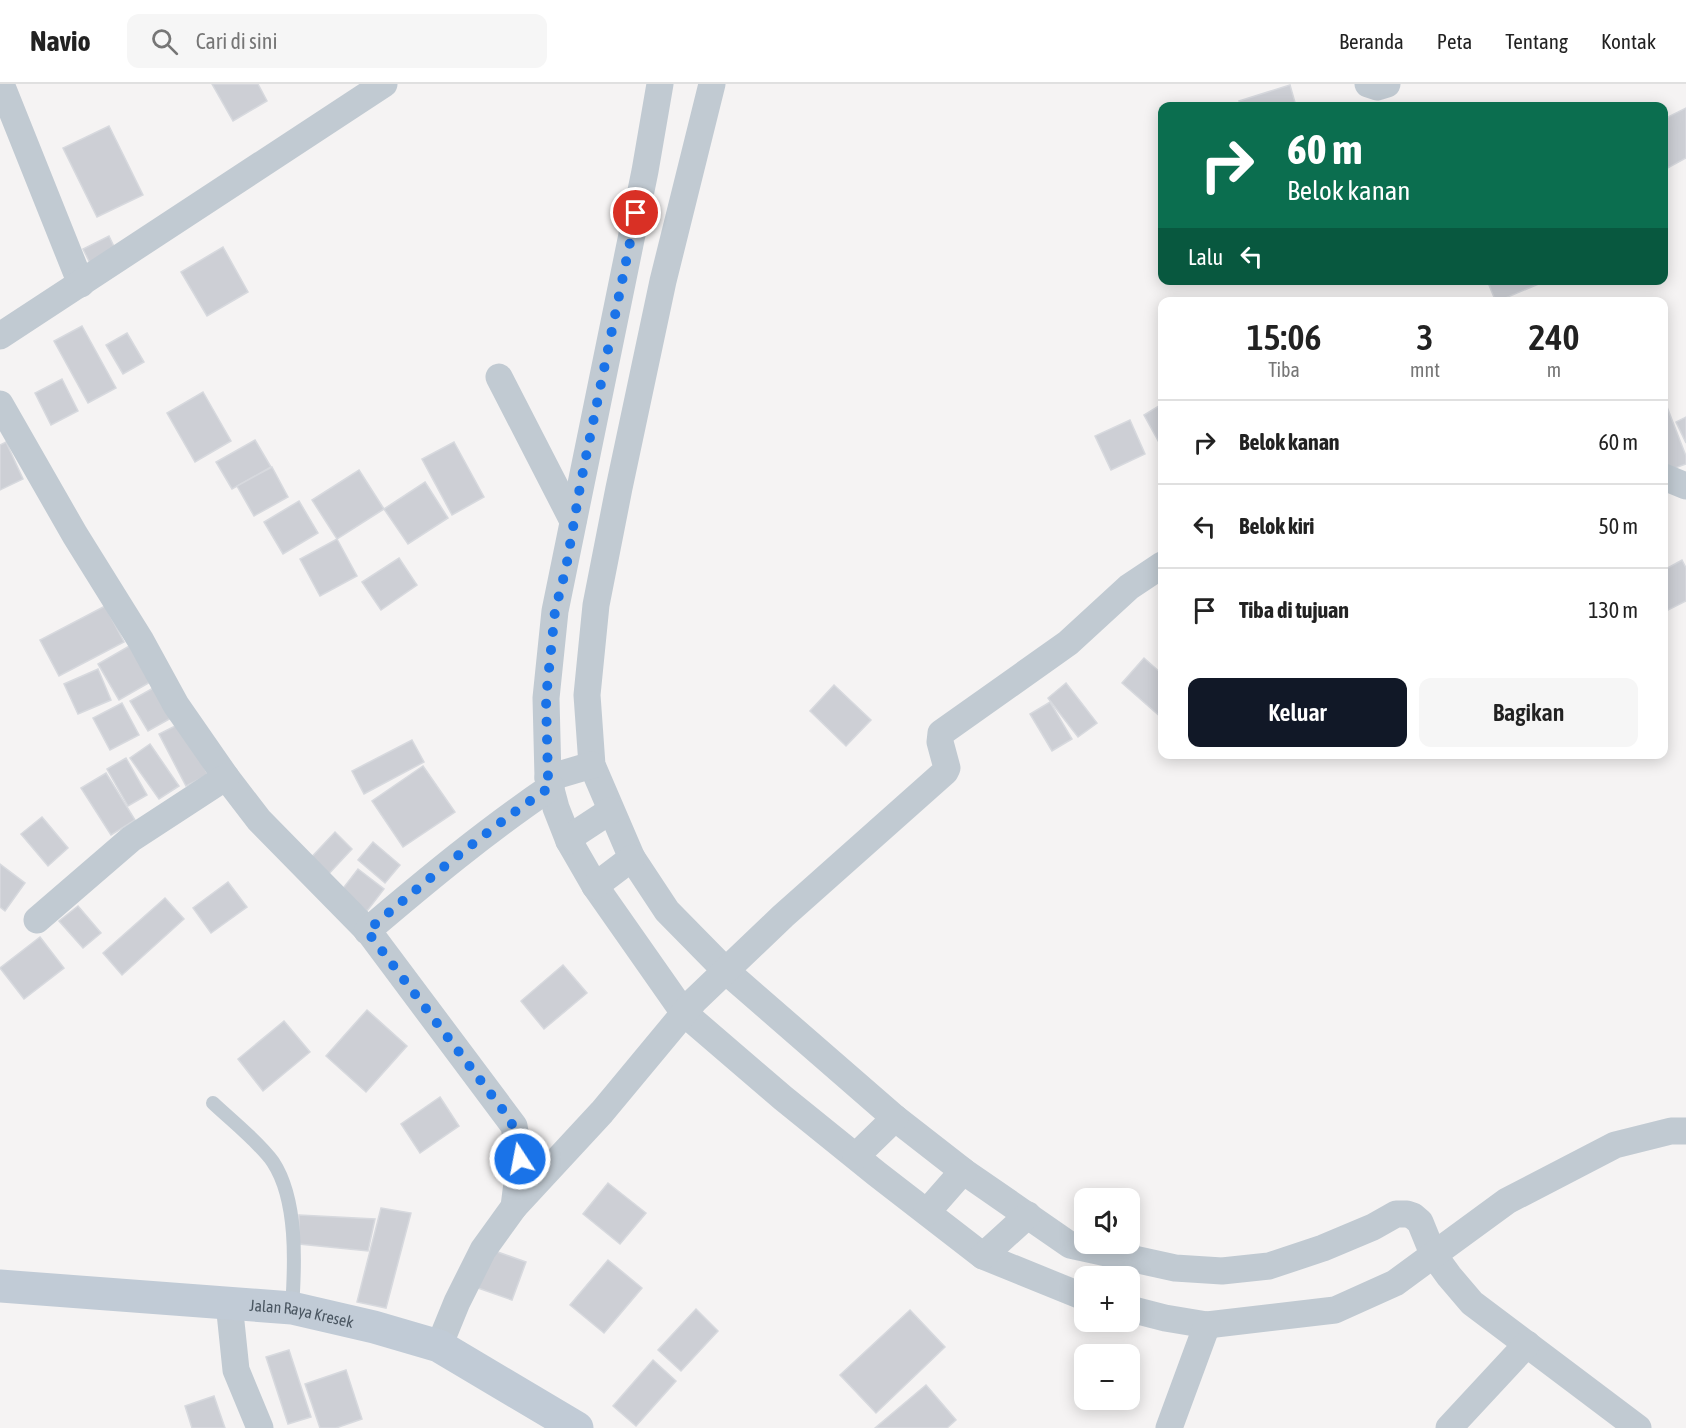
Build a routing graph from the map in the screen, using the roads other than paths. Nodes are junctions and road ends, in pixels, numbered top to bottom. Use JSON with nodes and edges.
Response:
{"nodes":[{"id":1,"x":2,"y":84,"type":"edge"},
{"id":2,"x":384,"y":84,"type":"edge"},
{"id":3,"x":660,"y":84,"type":"edge"},
{"id":4,"x":712,"y":84,"type":"edge"},
{"id":5,"x":1368,"y":84,"type":"edge"},
{"id":6,"x":1387,"y":84,"type":"edge"},
{"id":7,"x":81,"y":284,"type":"junction"},
{"id":8,"x":0,"y":336,"type":"edge"},
{"id":9,"x":499,"y":377,"type":"dead end"},
{"id":10,"x":0,"y":404,"type":"edge"},
{"id":11,"x":1668,"y":479,"type":"edge"},
{"id":12,"x":1686,"y":486,"type":"edge"},
{"id":13,"x":573,"y":521,"type":"junction"},
{"id":14,"x":1158,"y":568,"type":"edge"},
{"id":15,"x":576,"y":609,"type":"junction"},
{"id":16,"x":566,"y":696,"type":"junction"},
{"id":17,"x":589,"y":766,"type":"junction"},
{"id":18,"x":226,"y":777,"type":"junction"},
{"id":19,"x":552,"y":780,"type":"junction"},
{"id":20,"x":606,"y":813,"type":"junction"},
{"id":21,"x":573,"y":837,"type":"junction"},
{"id":22,"x":614,"y":872,"type":"junction"},
{"id":23,"x":37,"y":920,"type":"dead end"},
{"id":24,"x":367,"y":931,"type":"junction"},
{"id":25,"x":723,"y":974,"type":"junction"},
{"id":26,"x":689,"y":1006,"type":"junction"},
{"id":27,"x":213,"y":1103,"type":"dead end"},
{"id":28,"x":1686,"y":1131,"type":"edge"},
{"id":29,"x":876,"y":1136,"type":"junction"},
{"id":30,"x":958,"y":1177,"type":"junction"},
{"id":31,"x":514,"y":1207,"type":"junction"},
{"id":32,"x":931,"y":1208,"type":"junction"},
{"id":33,"x":1024,"y":1218,"type":"junction"},
{"id":34,"x":1427,"y":1239,"type":"junction"},
{"id":35,"x":988,"y":1251,"type":"junction"},
{"id":36,"x":1060,"y":1263,"type":"junction"},
{"id":37,"x":1074,"y":1283,"type":"edge"},
{"id":38,"x":0,"y":1286,"type":"edge"},
{"id":39,"x":229,"y":1303,"type":"junction"},
{"id":40,"x":292,"y":1308,"type":"junction"},
{"id":41,"x":1140,"y":1312,"type":"edge"},
{"id":42,"x":1207,"y":1325,"type":"junction"},
{"id":43,"x":1527,"y":1344,"type":"junction"},
{"id":44,"x":439,"y":1346,"type":"junction"},
{"id":45,"x":567,"y":1426,"type":"edge"},
{"id":46,"x":260,"y":1428,"type":"edge"},
{"id":47,"x":1168,"y":1428,"type":"edge"},
{"id":48,"x":1449,"y":1428,"type":"edge"},
{"id":49,"x":1638,"y":1428,"type":"edge"}],
"edges":[{"from":1,"to":7,"type":"street"},
{"from":2,"to":7,"type":"street"},
{"from":3,"to":13,"type":"street"},
{"from":4,"to":15,"type":"street"},
{"from":5,"to":6,"type":"street"},
{"from":7,"to":8,"type":"street"},
{"from":9,"to":13,"type":"street"},
{"from":10,"to":18,"type":"street"},
{"from":11,"to":12,"type":"street"},
{"from":13,"to":15,"type":"street"},
{"from":14,"to":25,"type":"street"},
{"from":15,"to":16,"type":"street"},
{"from":15,"to":16,"type":"street"},
{"from":16,"to":17,"type":"street"},
{"from":16,"to":19,"type":"street"},
{"from":17,"to":19,"type":"street"},
{"from":17,"to":20,"type":"street"},
{"from":18,"to":23,"type":"street"},
{"from":18,"to":24,"type":"street"},
{"from":19,"to":21,"type":"street"},
{"from":19,"to":24,"type":"street"},
{"from":20,"to":21,"type":"street"},
{"from":20,"to":22,"type":"street"},
{"from":21,"to":22,"type":"street"},
{"from":22,"to":25,"type":"street"},
{"from":22,"to":26,"type":"street"},
{"from":24,"to":31,"type":"street"},
{"from":25,"to":26,"type":"street"},
{"from":25,"to":29,"type":"street"},
{"from":26,"to":29,"type":"street"},
{"from":26,"to":31,"type":"street"},
{"from":27,"to":40,"type":"lane"},
{"from":28,"to":34,"type":"street"},
{"from":29,"to":30,"type":"street"},
{"from":29,"to":32,"type":"street"},
{"from":30,"to":32,"type":"street"},
{"from":30,"to":33,"type":"street"},
{"from":31,"to":44,"type":"street"},
{"from":32,"to":35,"type":"street"},
{"from":33,"to":35,"type":"street"},
{"from":33,"to":36,"type":"street"},
{"from":34,"to":36,"type":"street"},
{"from":34,"to":42,"type":"street"},
{"from":34,"to":43,"type":"street"},
{"from":35,"to":36,"type":"street"},
{"from":36,"to":37,"type":"street"},
{"from":38,"to":39,"type":"main road","name":"Jalan Raya Kresek"},
{"from":39,"to":40,"type":"main road","name":"Jalan Raya Kresek"},
{"from":39,"to":46,"type":"street"},
{"from":40,"to":44,"type":"main road","name":"Jalan Raya Kresek"},
{"from":41,"to":42,"type":"street"},
{"from":42,"to":47,"type":"street"},
{"from":43,"to":48,"type":"street"},
{"from":43,"to":49,"type":"street"},
{"from":44,"to":45,"type":"main road","name":"Jalan Raya Kresek"}]}
